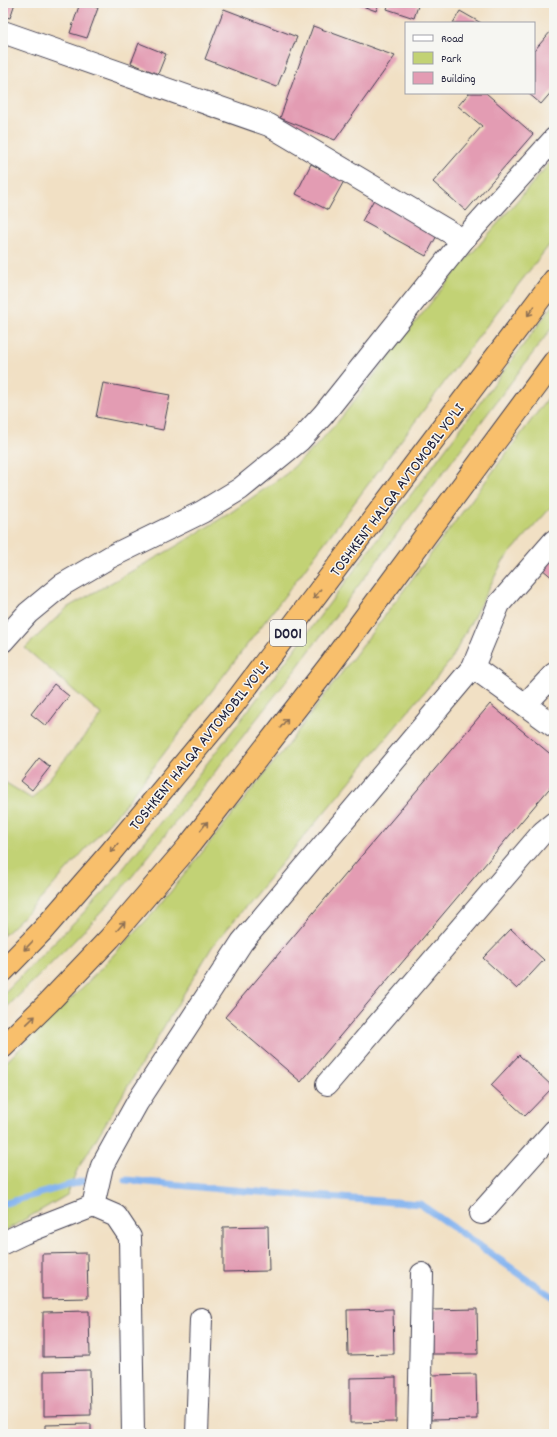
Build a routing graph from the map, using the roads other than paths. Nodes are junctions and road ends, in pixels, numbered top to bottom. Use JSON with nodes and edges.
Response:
{"nodes":[{"id":1,"x":3,"y":32,"type":"edge"},
{"id":2,"x":554,"y":139,"type":"edge"},
{"id":3,"x":463,"y":240,"type":"junction"},
{"id":4,"x":554,"y":280,"type":"edge"},
{"id":5,"x":554,"y":362,"type":"edge"},
{"id":6,"x":554,"y":541,"type":"edge"},
{"id":7,"x":3,"y":641,"type":"edge"},
{"id":8,"x":473,"y":667,"type":"junction"},
{"id":9,"x":554,"y":674,"type":"edge"},
{"id":10,"x":525,"y":705,"type":"junction"},
{"id":11,"x":554,"y":726,"type":"edge"},
{"id":12,"x":554,"y":823,"type":"edge"},
{"id":13,"x":3,"y":971,"type":"edge"},
{"id":14,"x":3,"y":1047,"type":"edge"},
{"id":15,"x":327,"y":1084,"type":"dead end"},
{"id":16,"x":554,"y":1131,"type":"edge"},
{"id":17,"x":93,"y":1206,"type":"junction"},
{"id":18,"x":481,"y":1213,"type":"dead end"},
{"id":19,"x":3,"y":1243,"type":"edge"},
{"id":20,"x":422,"y":1274,"type":"dead end"},
{"id":21,"x":201,"y":1319,"type":"dead end"},
{"id":22,"x":133,"y":1434,"type":"edge"},
{"id":23,"x":197,"y":1434,"type":"edge"},
{"id":24,"x":420,"y":1434,"type":"edge"}],
"edges":[{"from":1,"to":3,"type":"street"},
{"from":2,"to":3,"type":"street"},
{"from":3,"to":7,"type":"street"},
{"from":4,"to":13,"type":"highway","name":"TOSHKENT HALQA AVTOMOBIL YO'LI","number":"D001","one_way":true},
{"from":14,"to":5,"type":"highway","one_way":true},
{"from":6,"to":8,"type":"street"},
{"from":8,"to":10,"type":"street"},
{"from":8,"to":17,"type":"street"},
{"from":9,"to":10,"type":"street"},
{"from":10,"to":11,"type":"street"},
{"from":12,"to":15,"type":"street"},
{"from":16,"to":18,"type":"street"},
{"from":17,"to":19,"type":"street"},
{"from":17,"to":22,"type":"street"},
{"from":20,"to":24,"type":"street"},
{"from":21,"to":23,"type":"street"}]}
